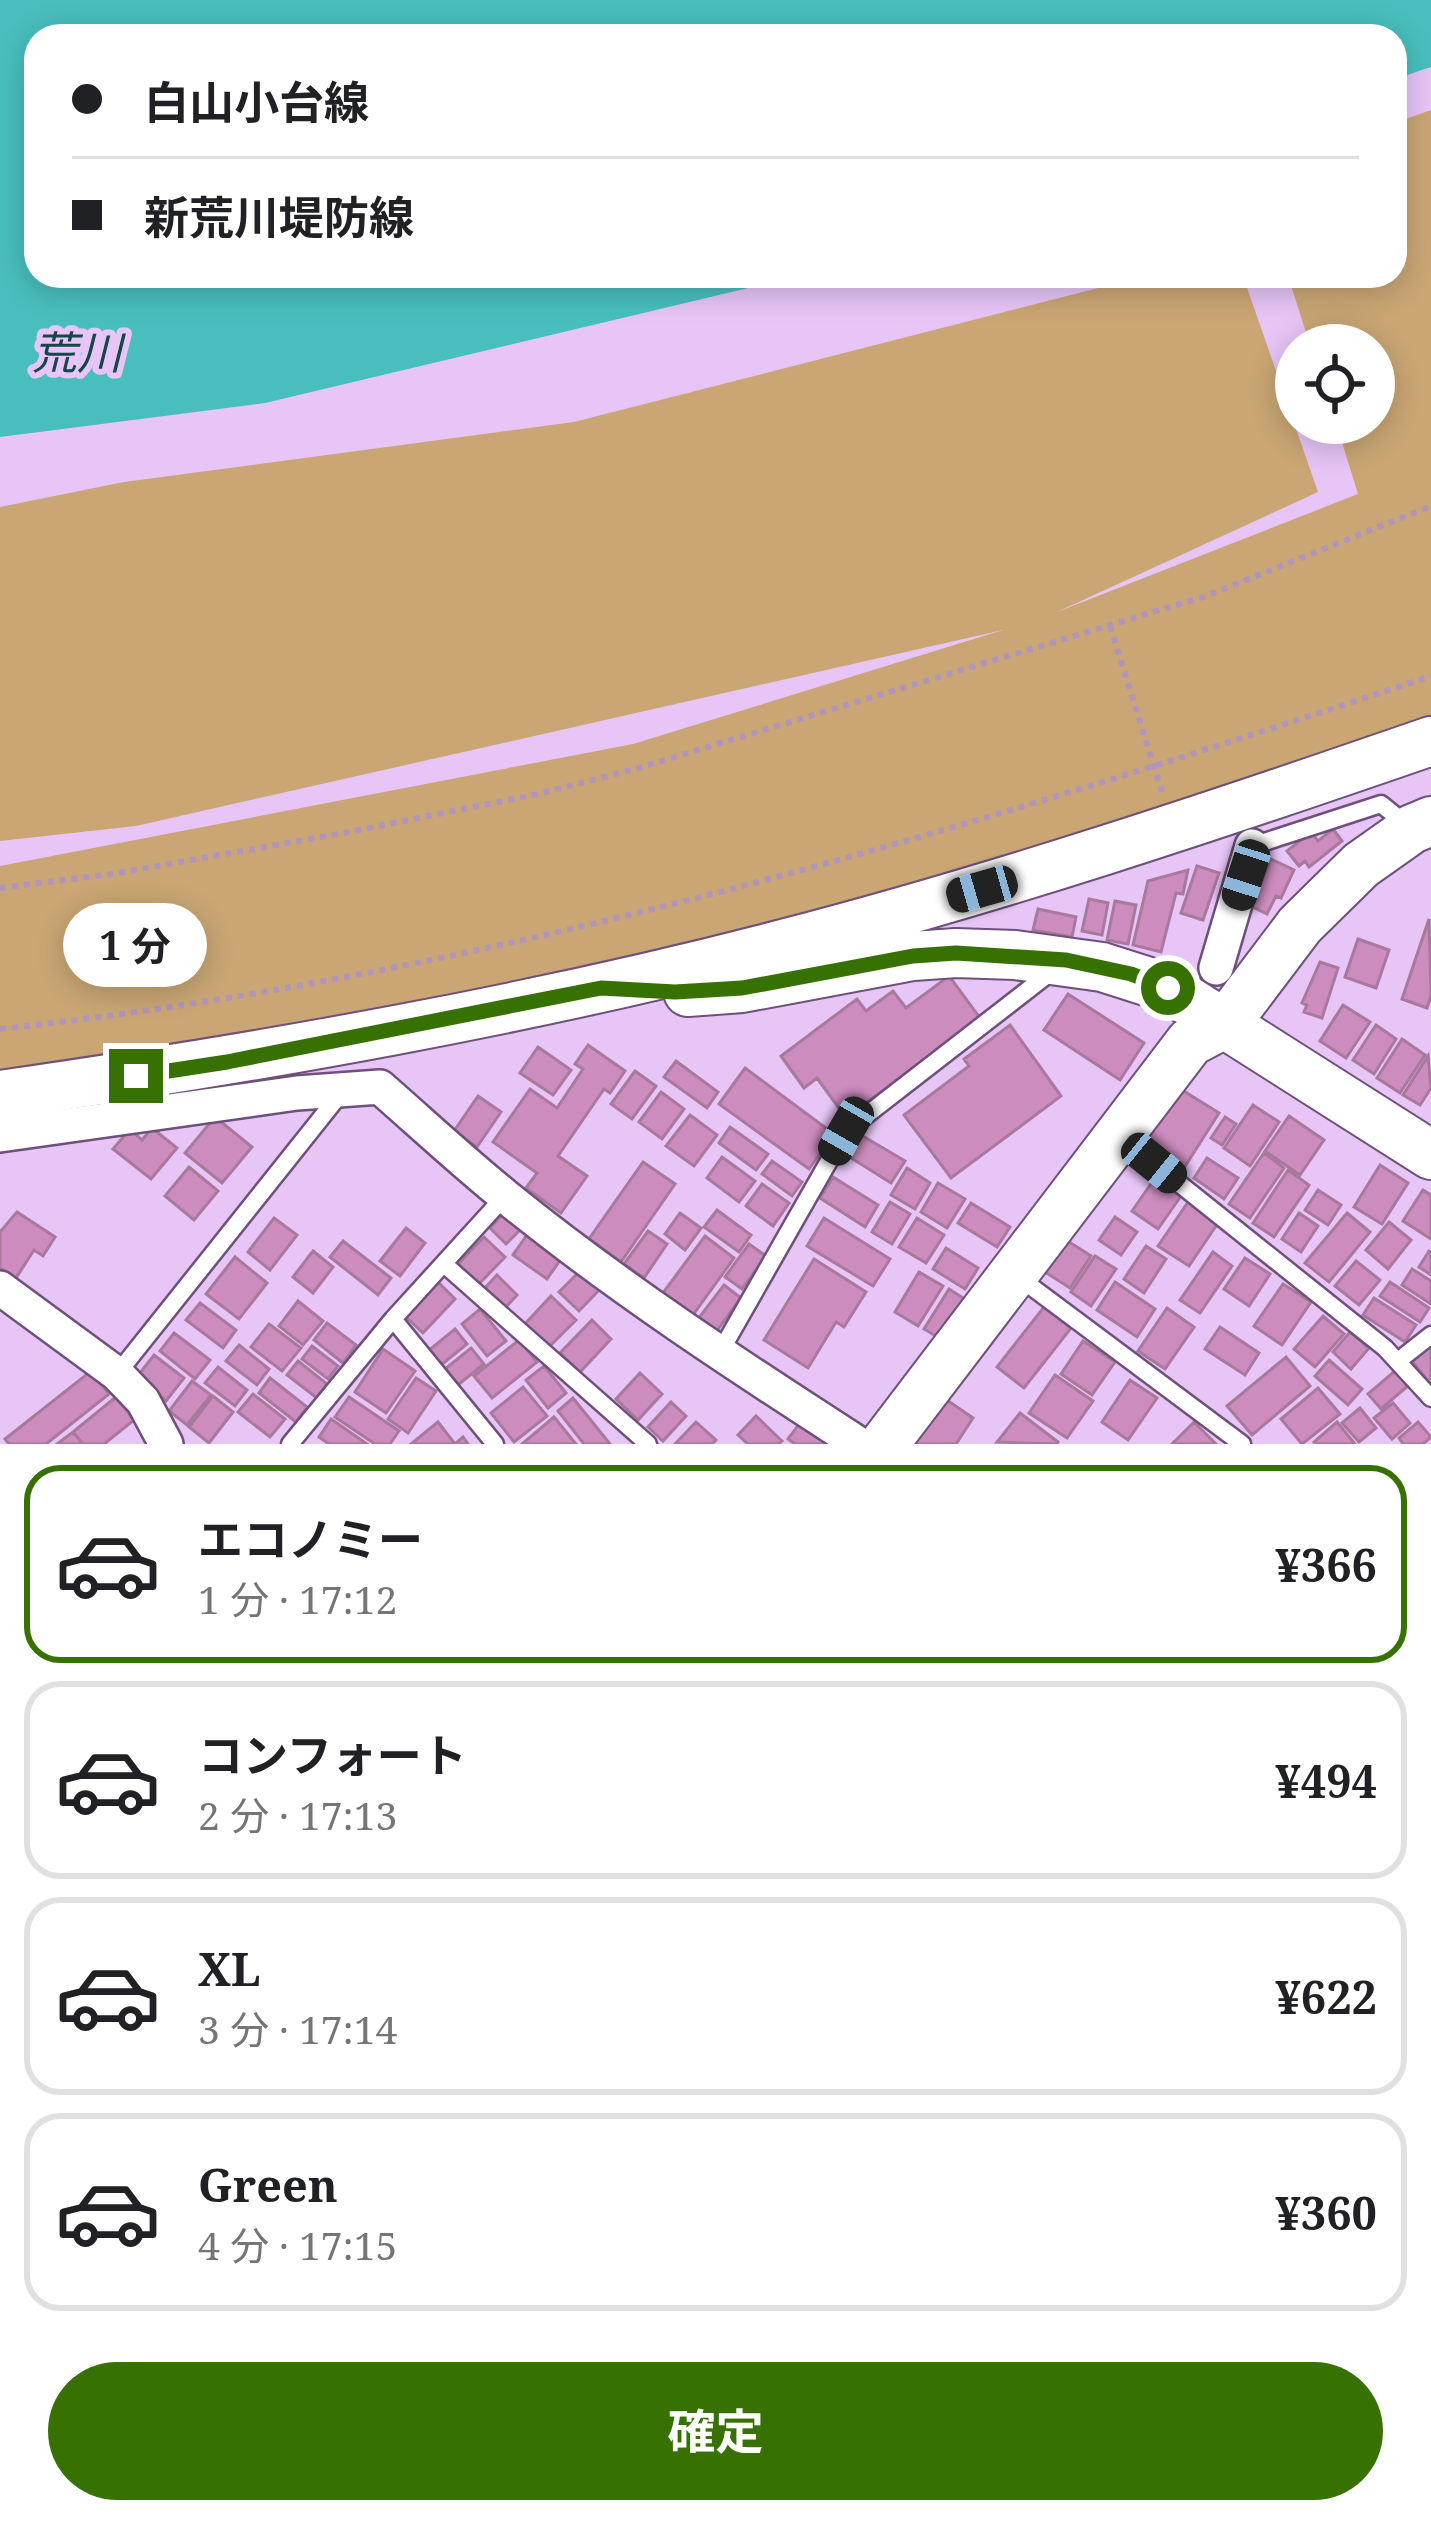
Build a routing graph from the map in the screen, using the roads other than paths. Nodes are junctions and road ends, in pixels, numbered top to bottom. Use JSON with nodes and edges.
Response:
{"nodes":[{"id":1,"x":1431,"y":741,"type":"edge"},
{"id":2,"x":1422,"y":825,"type":"edge"},
{"id":3,"x":1252,"y":846,"type":"joint"},
{"id":4,"x":1231,"y":922,"type":"junction"},
{"id":5,"x":1276,"y":955,"type":"junction"},
{"id":6,"x":1066,"y":960,"type":"junction"},
{"id":7,"x":1216,"y":968,"type":"dead end"},
{"id":8,"x":601,"y":988,"type":"junction"},
{"id":9,"x":1226,"y":1024,"type":"junction"},
{"id":10,"x":342,"y":1092,"type":"junction"},
{"id":11,"x":0,"y":1095,"type":"edge"},
{"id":12,"x":0,"y":1135,"type":"edge"},
{"id":13,"x":1121,"y":1137,"type":"junction"},
{"id":14,"x":1431,"y":1155,"type":"edge"},
{"id":15,"x":505,"y":1196,"type":"junction"},
{"id":16,"x":444,"y":1264,"type":"junction"},
{"id":17,"x":1016,"y":1275,"type":"junction"},
{"id":18,"x":0,"y":1288,"type":"edge"},
{"id":19,"x":393,"y":1319,"type":"junction"},
{"id":20,"x":1431,"y":1335,"type":"edge"},
{"id":21,"x":719,"y":1354,"type":"junction"},
{"id":22,"x":1398,"y":1361,"type":"junction"},
{"id":23,"x":118,"y":1374,"type":"junction"},
{"id":24,"x":1431,"y":1398,"type":"edge"},
{"id":25,"x":166,"y":1444,"type":"edge"},
{"id":26,"x":290,"y":1444,"type":"edge"},
{"id":27,"x":495,"y":1444,"type":"edge"},
{"id":28,"x":648,"y":1444,"type":"edge"},
{"id":29,"x":860,"y":1444,"type":"edge"},
{"id":30,"x":884,"y":1444,"type":"edge"},
{"id":31,"x":1243,"y":1444,"type":"edge"}],
"edges":[{"from":1,"to":8,"type":"main road"},
{"from":2,"to":3,"type":"lane"},
{"from":2,"to":5,"type":"main road"},
{"from":3,"to":4,"type":"street"},
{"from":4,"to":5,"type":"street"},
{"from":4,"to":7,"type":"street"},
{"from":5,"to":9,"type":"main road"},
{"from":6,"to":8,"type":"main road"},
{"from":6,"to":9,"type":"main road"},
{"from":6,"to":21,"type":"lane"},
{"from":8,"to":11,"type":"main road"},
{"from":9,"to":13,"type":"main road"},
{"from":9,"to":14,"type":"main road"},
{"from":10,"to":12,"type":"street"},
{"from":10,"to":15,"type":"street"},
{"from":10,"to":23,"type":"lane"},
{"from":13,"to":17,"type":"main road"},
{"from":13,"to":22,"type":"lane"},
{"from":15,"to":16,"type":"lane"},
{"from":15,"to":21,"type":"street"},
{"from":16,"to":19,"type":"lane"},
{"from":16,"to":28,"type":"lane"},
{"from":17,"to":30,"type":"main road"},
{"from":17,"to":31,"type":"lane"},
{"from":18,"to":23,"type":"street"},
{"from":19,"to":26,"type":"lane"},
{"from":19,"to":27,"type":"lane"},
{"from":20,"to":22,"type":"lane"},
{"from":21,"to":29,"type":"street"},
{"from":22,"to":24,"type":"lane"},
{"from":23,"to":25,"type":"street"}]}
